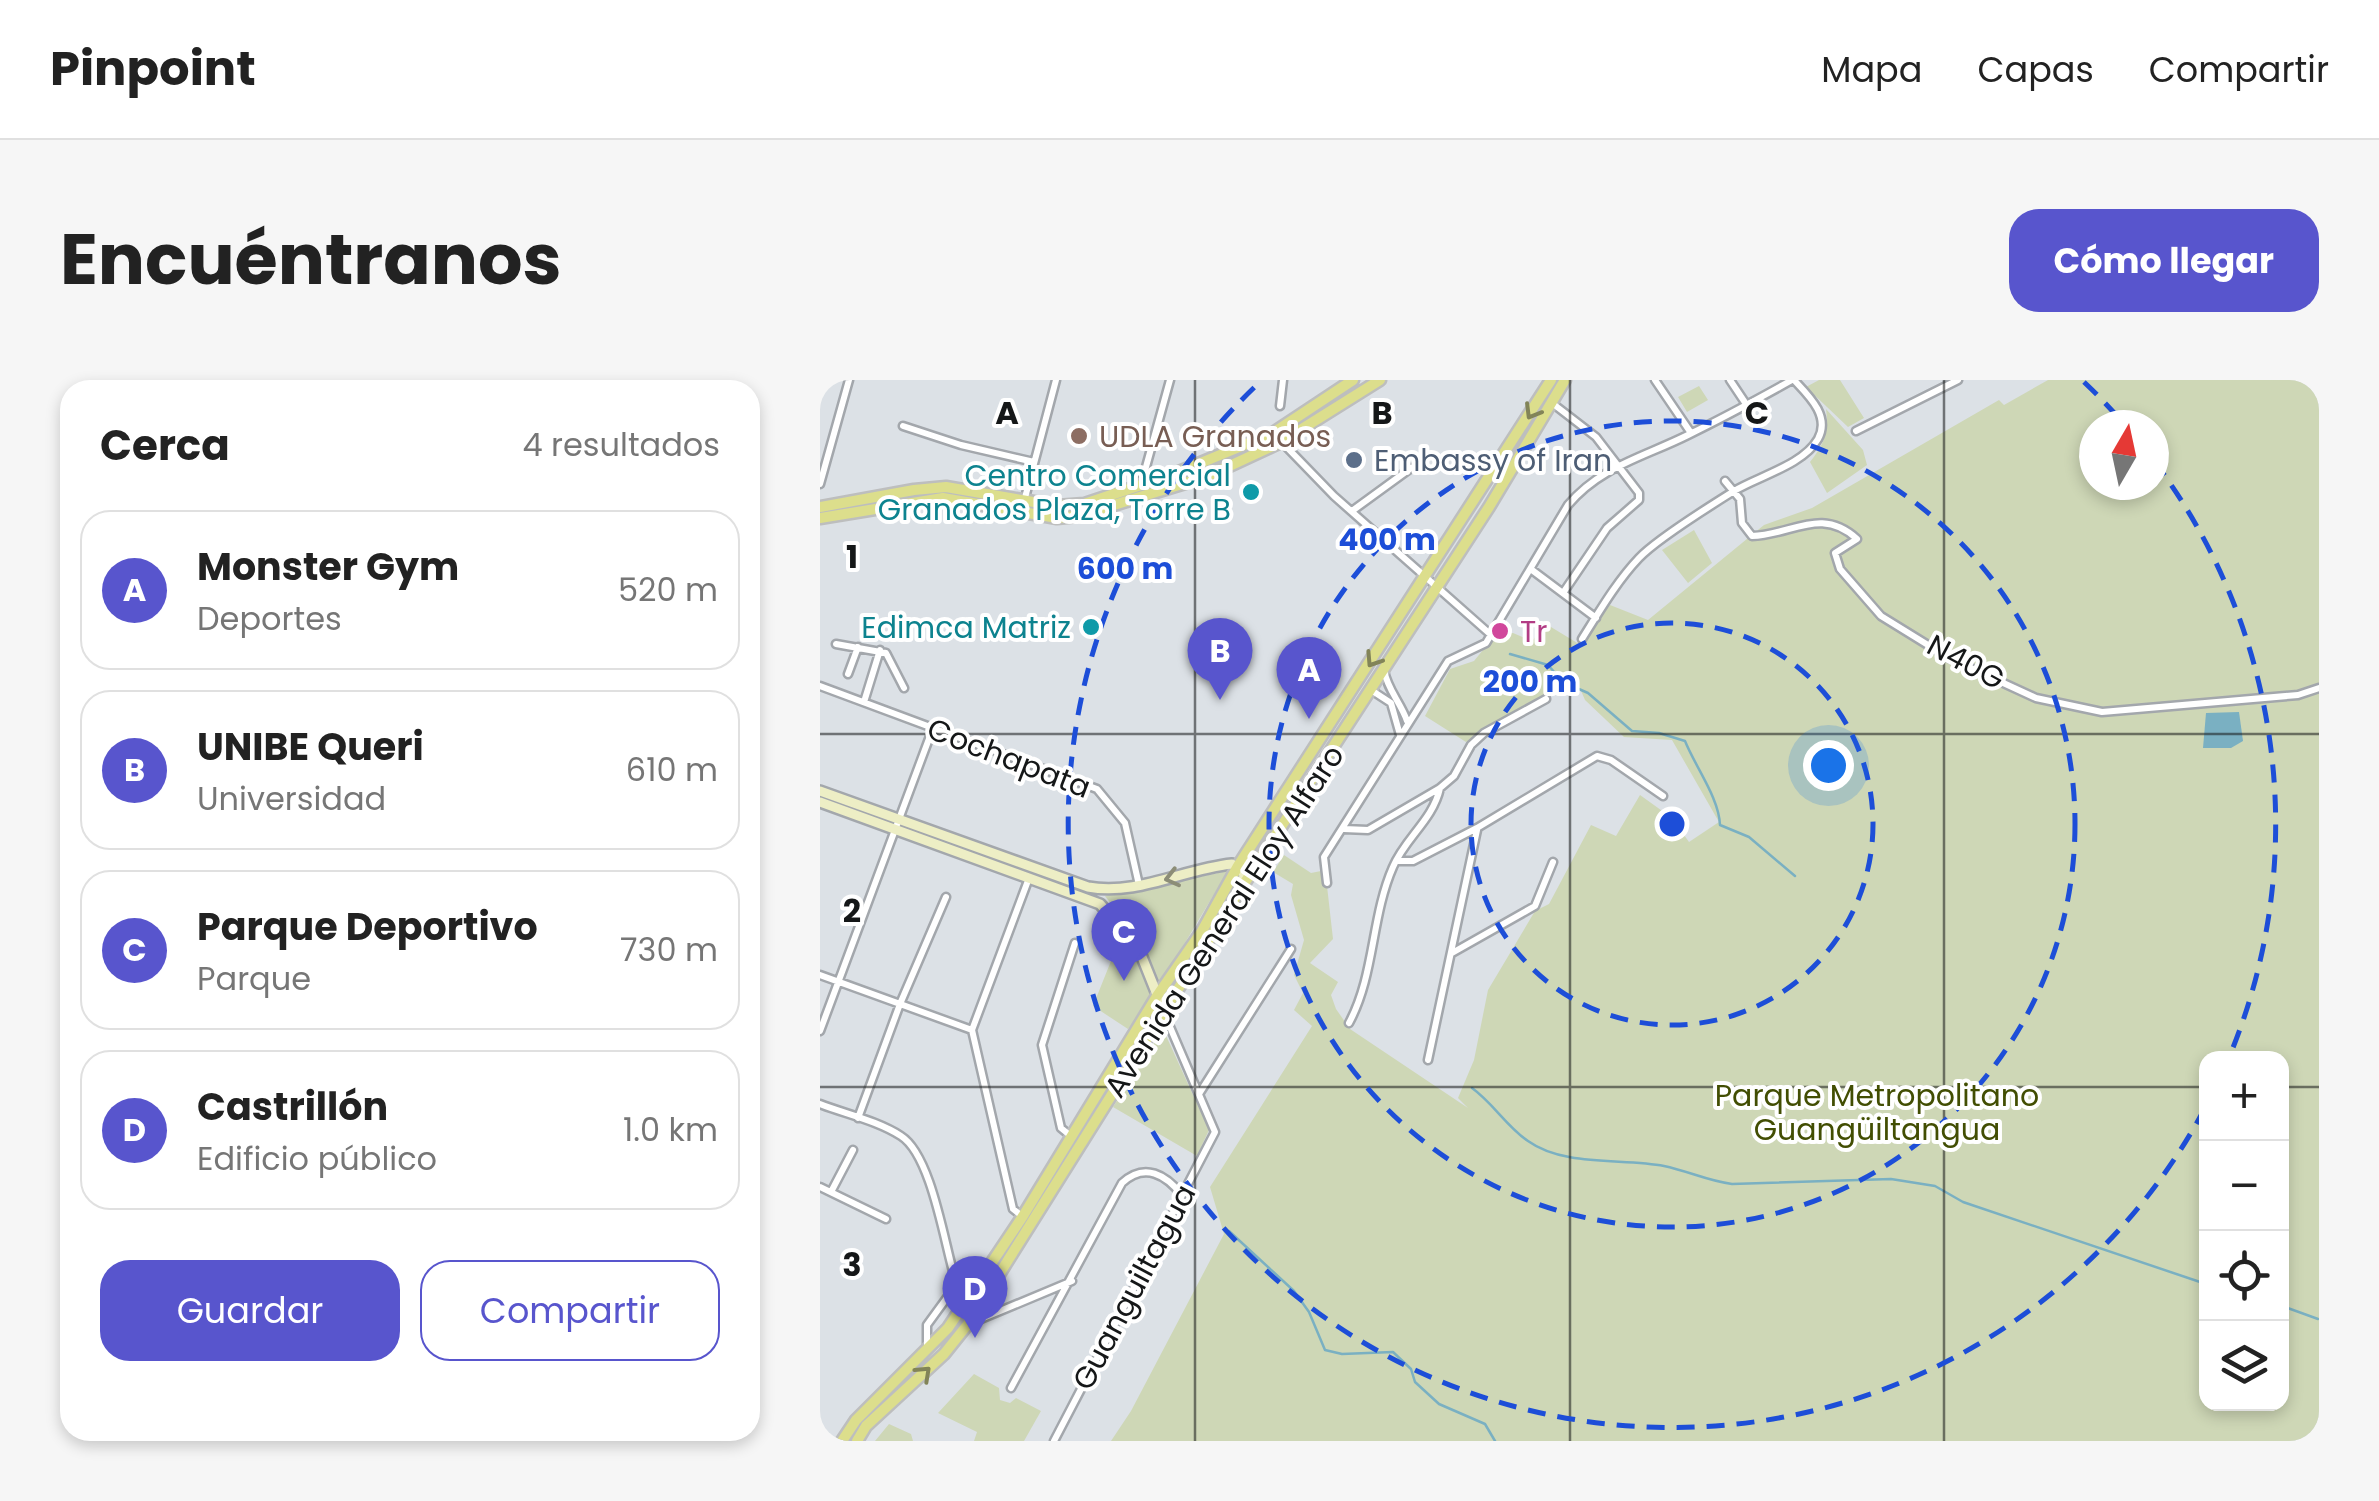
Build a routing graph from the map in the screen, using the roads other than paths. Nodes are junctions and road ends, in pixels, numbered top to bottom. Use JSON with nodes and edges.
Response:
{"nodes":[{"id":1,"x":848,"y":380,"type":"edge"},
{"id":2,"x":1056,"y":380,"type":"edge"},
{"id":3,"x":1170,"y":380,"type":"edge"},
{"id":4,"x":1283,"y":380,"type":"edge"},
{"id":5,"x":1380,"y":380,"type":"edge"},
{"id":6,"x":1551,"y":380,"type":"edge"},
{"id":7,"x":1565,"y":380,"type":"edge"},
{"id":8,"x":1655,"y":380,"type":"edge"},
{"id":9,"x":1730,"y":380,"type":"edge"},
{"id":10,"x":1793,"y":380,"type":"edge"},
{"id":11,"x":1958,"y":380,"type":"edge"},
{"id":12,"x":1360,"y":383,"type":"edge"},
{"id":13,"x":1552,"y":403,"type":"junction"},
{"id":14,"x":1746,"y":405,"type":"junction"},
{"id":15,"x":1280,"y":406,"type":"dead end"},
{"id":16,"x":903,"y":426,"type":"dead end"},
{"id":17,"x":1856,"y":431,"type":"dead end"},
{"id":18,"x":1691,"y":433,"type":"junction"},
{"id":19,"x":1277,"y":438,"type":"junction"},
{"id":20,"x":1034,"y":462,"type":"junction"},
{"id":21,"x":1615,"y":466,"type":"junction"},
{"id":22,"x":1411,"y":468,"type":"dead end"},
{"id":23,"x":1725,"y":481,"type":"dead end"},
{"id":24,"x":820,"y":484,"type":"edge"},
{"id":25,"x":1142,"y":485,"type":"junction"},
{"id":26,"x":1733,"y":492,"type":"junction"},
{"id":27,"x":1146,"y":498,"type":"junction"},
{"id":28,"x":1024,"y":500,"type":"junction"},
{"id":29,"x":1476,"y":500,"type":"junction"},
{"id":30,"x":1489,"y":507,"type":"junction"},
{"id":31,"x":820,"y":508,"type":"edge"},
{"id":32,"x":1352,"y":511,"type":"junction"},
{"id":33,"x":1021,"y":513,"type":"junction"},
{"id":34,"x":820,"y":518,"type":"edge"},
{"id":35,"x":1532,"y":570,"type":"junction"},
{"id":36,"x":1426,"y":578,"type":"junction"},
{"id":37,"x":1437,"y":588,"type":"junction"},
{"id":38,"x":1563,"y":593,"type":"junction"},
{"id":39,"x":1596,"y":618,"type":"junction"},
{"id":40,"x":1490,"y":634,"type":"junction"},
{"id":41,"x":1582,"y":640,"type":"dead end"},
{"id":42,"x":836,"y":644,"type":"dead end"},
{"id":43,"x":858,"y":646,"type":"junction"},
{"id":44,"x":880,"y":650,"type":"junction"},
{"id":45,"x":1384,"y":669,"type":"junction"},
{"id":46,"x":848,"y":674,"type":"dead end"},
{"id":47,"x":820,"y":686,"type":"edge"},
{"id":48,"x":904,"y":688,"type":"dead end"},
{"id":49,"x":2319,"y":688,"type":"edge"},
{"id":50,"x":1371,"y":690,"type":"junction"},
{"id":51,"x":1546,"y":698,"type":"dead end"},
{"id":52,"x":864,"y":702,"type":"junction"},
{"id":53,"x":1407,"y":722,"type":"junction"},
{"id":54,"x":933,"y":728,"type":"junction"},
{"id":55,"x":1400,"y":735,"type":"junction"},
{"id":56,"x":1440,"y":788,"type":"junction"},
{"id":57,"x":820,"y":791,"type":"edge"},
{"id":58,"x":1664,"y":796,"type":"dead end"},
{"id":59,"x":820,"y":802,"type":"edge"},
{"id":60,"x":897,"y":825,"type":"junction"},
{"id":61,"x":1477,"y":828,"type":"junction"},
{"id":62,"x":1344,"y":829,"type":"junction"},
{"id":63,"x":1396,"y":861,"type":"junction"},
{"id":64,"x":1553,"y":862,"type":"dead end"},
{"id":65,"x":1238,"y":866,"type":"junction"},
{"id":66,"x":1029,"y":878,"type":"junction"},
{"id":67,"x":1328,"y":883,"type":"dead end"},
{"id":68,"x":1139,"y":886,"type":"junction"},
{"id":69,"x":1242,"y":887,"type":"junction"},
{"id":70,"x":1104,"y":890,"type":"junction"},
{"id":71,"x":1086,"y":892,"type":"junction"},
{"id":72,"x":946,"y":897,"type":"dead end"},
{"id":73,"x":1100,"y":904,"type":"junction"},
{"id":74,"x":1075,"y":943,"type":"dead end"},
{"id":75,"x":1291,"y":948,"type":"dead end"},
{"id":76,"x":1451,"y":954,"type":"junction"},
{"id":77,"x":820,"y":975,"type":"edge"},
{"id":78,"x":838,"y":981,"type":"junction"},
{"id":79,"x":1157,"y":996,"type":"junction"},
{"id":80,"x":900,"y":1004,"type":"junction"},
{"id":81,"x":1164,"y":1012,"type":"junction"},
{"id":82,"x":1349,"y":1023,"type":"dead end"},
{"id":83,"x":972,"y":1030,"type":"junction"},
{"id":84,"x":820,"y":1031,"type":"edge"},
{"id":85,"x":1428,"y":1060,"type":"dead end"},
{"id":86,"x":1198,"y":1095,"type":"junction"},
{"id":87,"x":820,"y":1104,"type":"edge"},
{"id":88,"x":858,"y":1118,"type":"junction"},
{"id":89,"x":1072,"y":1137,"type":"junction"},
{"id":90,"x":853,"y":1150,"type":"dead end"},
{"id":91,"x":820,"y":1187,"type":"edge"},
{"id":92,"x":832,"y":1192,"type":"junction"},
{"id":93,"x":1182,"y":1195,"type":"junction"},
{"id":94,"x":1023,"y":1216,"type":"junction"},
{"id":95,"x":886,"y":1219,"type":"dead end"},
{"id":96,"x":1072,"y":1282,"type":"junction"},
{"id":97,"x":985,"y":1299,"type":"junction"},
{"id":98,"x":1002,"y":1308,"type":"junction"},
{"id":99,"x":968,"y":1324,"type":"junction"},
{"id":100,"x":927,"y":1351,"type":"junction"},
{"id":101,"x":1011,"y":1388,"type":"dead end"},
{"id":102,"x":842,"y":1441,"type":"edge"},
{"id":103,"x":857,"y":1441,"type":"edge"},
{"id":104,"x":1054,"y":1441,"type":"edge"}],
"edges":[{"from":1,"to":24,"type":"street"},
{"from":2,"to":20,"type":"street"},
{"from":3,"to":25,"type":"street"},
{"from":4,"to":15,"type":"street"},
{"from":5,"to":12,"type":"main road"},
{"from":6,"to":29,"type":"main road","name":"Avenida General Eloy Alfaro","one_way":true},
{"from":7,"to":13,"type":"main road","name":"Avenida General Eloy Alfaro"},
{"from":8,"to":18,"type":"street"},
{"from":9,"to":14,"type":"street"},
{"from":10,"to":14,"type":"street"},
{"from":10,"to":26,"type":"street"},
{"from":11,"to":17,"type":"street"},
{"from":12,"to":19,"type":"main road"},
{"from":13,"to":21,"type":"street"},
{"from":13,"to":30,"type":"main road","name":"Avenida General Eloy Alfaro"},
{"from":14,"to":18,"type":"street"},
{"from":16,"to":20,"type":"street"},
{"from":18,"to":21,"type":"street"},
{"from":19,"to":25,"type":"main road"},
{"from":19,"to":27,"type":"main road"},
{"from":19,"to":32,"type":"street"},
{"from":20,"to":28,"type":"street"},
{"from":21,"to":35,"type":"street"},
{"from":21,"to":38,"type":"street"},
{"from":22,"to":32,"type":"street"},
{"from":23,"to":26,"type":"street"},
{"from":25,"to":27,"type":"street"},
{"from":25,"to":28,"type":"main road"},
{"from":26,"to":39,"type":"street"},
{"from":26,"to":49,"type":"street","name":"N40G"},
{"from":27,"to":33,"type":"main road"},
{"from":28,"to":31,"type":"main road"},
{"from":28,"to":33,"type":"street"},
{"from":29,"to":30,"type":"main road"},
{"from":29,"to":36,"type":"main road","name":"Avenida General Eloy Alfaro"},
{"from":30,"to":37,"type":"main road","name":"Avenida General Eloy Alfaro"},
{"from":32,"to":36,"type":"street"},
{"from":33,"to":34,"type":"main road"},
{"from":35,"to":38,"type":"street"},
{"from":35,"to":40,"type":"street"},
{"from":36,"to":37,"type":"street"},
{"from":36,"to":65,"type":"main road","name":"Avenida General Eloy Alfaro","one_way":true},
{"from":37,"to":40,"type":"street"},
{"from":37,"to":45,"type":"main road","name":"Avenida General Eloy Alfaro"},
{"from":38,"to":39,"type":"street"},
{"from":39,"to":41,"type":"street"},
{"from":40,"to":53,"type":"street"},
{"from":42,"to":43,"type":"street"},
{"from":43,"to":44,"type":"street"},
{"from":43,"to":46,"type":"street"},
{"from":44,"to":48,"type":"street"},
{"from":44,"to":52,"type":"street"},
{"from":45,"to":50,"type":"main road","name":"Avenida General Eloy Alfaro"},
{"from":45,"to":53,"type":"street"},
{"from":47,"to":52,"type":"street","name":"Cochapata"},
{"from":50,"to":55,"type":"street"},
{"from":50,"to":69,"type":"main road","name":"Avenida General Eloy Alfaro"},
{"from":51,"to":56,"type":"street"},
{"from":52,"to":54,"type":"street","name":"Cochapata"},
{"from":53,"to":55,"type":"street"},
{"from":54,"to":60,"type":"street"},
{"from":54,"to":68,"type":"street","name":"Cochapata"},
{"from":55,"to":62,"type":"street"},
{"from":56,"to":62,"type":"street"},
{"from":56,"to":63,"type":"street"},
{"from":57,"to":60,"type":"main road"},
{"from":58,"to":61,"type":"street"},
{"from":59,"to":60,"type":"main road"},
{"from":60,"to":66,"type":"main road"},
{"from":60,"to":71,"type":"main road"},
{"from":60,"to":78,"type":"street"},
{"from":61,"to":63,"type":"street"},
{"from":61,"to":76,"type":"street"},
{"from":62,"to":67,"type":"street"},
{"from":63,"to":82,"type":"street"},
{"from":64,"to":76,"type":"street"},
{"from":65,"to":68,"type":"main road","one_way":true},
{"from":65,"to":69,"type":"main road"},
{"from":65,"to":79,"type":"main road","name":"Avenida General Eloy Alfaro"},
{"from":66,"to":71,"type":"main road"},
{"from":66,"to":83,"type":"street"},
{"from":68,"to":70,"type":"main road"},
{"from":69,"to":81,"type":"main road","name":"Avenida General Eloy Alfaro"},
{"from":70,"to":71,"type":"main road"},
{"from":70,"to":73,"type":"main road"},
{"from":71,"to":73,"type":"main road"},
{"from":72,"to":80,"type":"street"},
{"from":73,"to":79,"type":"main road"},
{"from":74,"to":89,"type":"street"},
{"from":75,"to":86,"type":"street"},
{"from":76,"to":85,"type":"street"},
{"from":77,"to":78,"type":"street"},
{"from":78,"to":80,"type":"street"},
{"from":78,"to":84,"type":"street"},
{"from":79,"to":81,"type":"main road"},
{"from":79,"to":89,"type":"main road","name":"Avenida General Eloy Alfaro"},
{"from":80,"to":83,"type":"street"},
{"from":80,"to":88,"type":"street"},
{"from":81,"to":86,"type":"street"},
{"from":81,"to":97,"type":"main road","name":"Avenida General Eloy Alfaro"},
{"from":83,"to":94,"type":"street"},
{"from":86,"to":93,"type":"street","name":"Guanguiltagua"},
{"from":87,"to":88,"type":"street"},
{"from":88,"to":100,"type":"street"},
{"from":89,"to":94,"type":"main road","name":"Avenida General Eloy Alfaro"},
{"from":90,"to":92,"type":"street"},
{"from":91,"to":92,"type":"street"},
{"from":92,"to":95,"type":"street"},
{"from":93,"to":96,"type":"street"},
{"from":93,"to":104,"type":"street","name":"Guanguiltagua"},
{"from":94,"to":100,"type":"main road","name":"Avenida General Eloy Alfaro"},
{"from":96,"to":98,"type":"street"},
{"from":96,"to":101,"type":"street"},
{"from":97,"to":98,"type":"street"},
{"from":97,"to":99,"type":"main road","name":"Avenida General Eloy Alfaro"},
{"from":98,"to":99,"type":"street"},
{"from":103,"to":99,"type":"main road","name":"Avenida General Eloy Alfaro","one_way":true},
{"from":100,"to":102,"type":"main road","name":"Avenida General Eloy Alfaro"}]}
